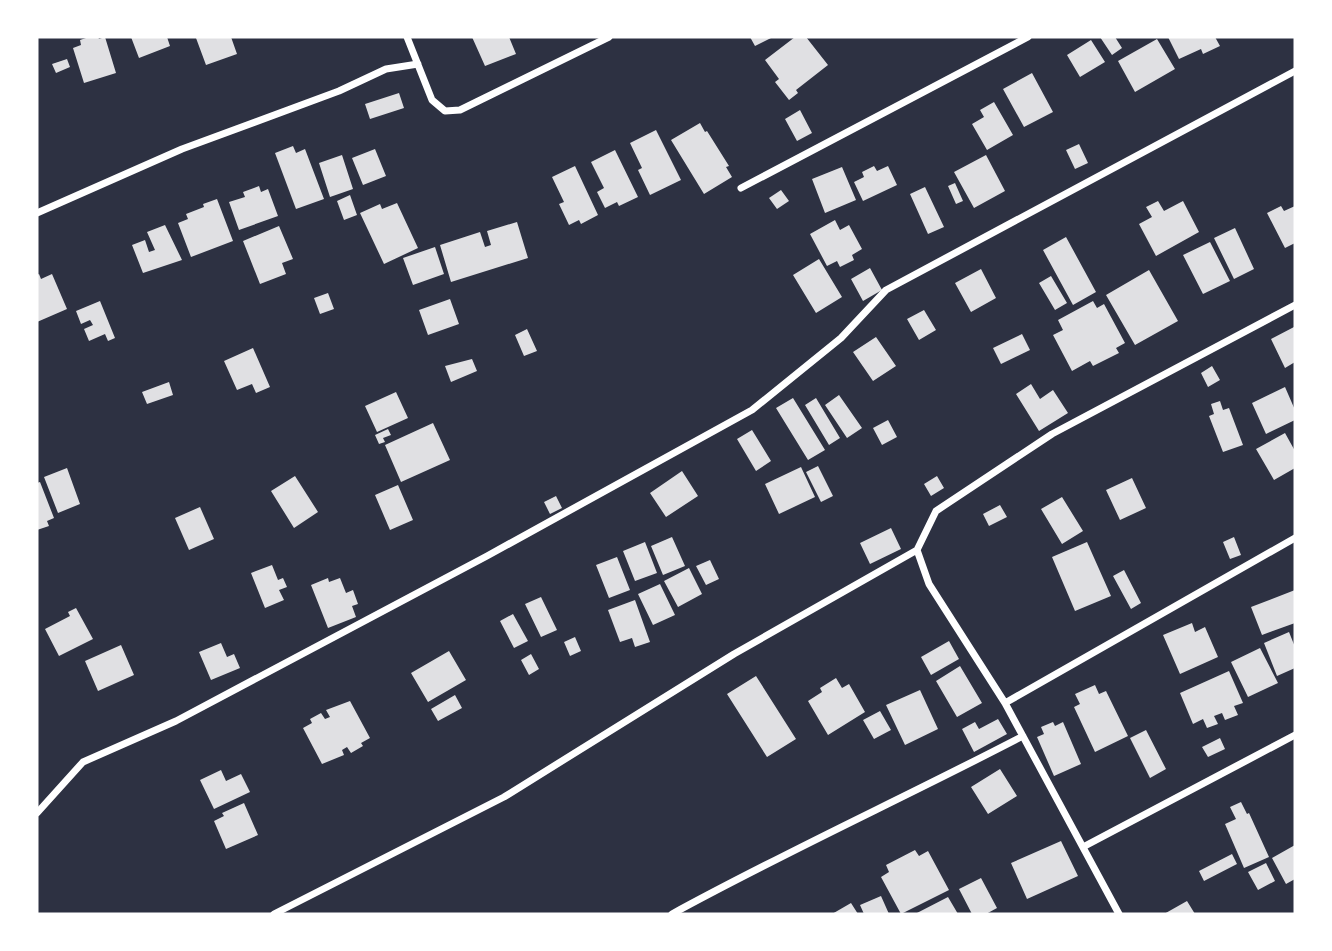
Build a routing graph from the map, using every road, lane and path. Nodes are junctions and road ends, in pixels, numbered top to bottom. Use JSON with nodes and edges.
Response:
{"nodes":[{"id":1,"x":407,"y":37,"type":"edge"},
{"id":2,"x":609,"y":37,"type":"edge"},
{"id":3,"x":1028,"y":37,"type":"edge"},
{"id":4,"x":418,"y":64,"type":"junction"},
{"id":5,"x":1295,"y":71,"type":"edge"},
{"id":6,"x":741,"y":188,"type":"dead end"},
{"id":7,"x":37,"y":213,"type":"edge"},
{"id":8,"x":1295,"y":305,"type":"edge"},
{"id":9,"x":1295,"y":538,"type":"edge"},
{"id":10,"x":916,"y":550,"type":"junction"},
{"id":11,"x":1005,"y":703,"type":"junction"},
{"id":12,"x":1295,"y":735,"type":"edge"},
{"id":13,"x":1023,"y":736,"type":"junction"},
{"id":14,"x":37,"y":813,"type":"edge"},
{"id":15,"x":1083,"y":847,"type":"junction"},
{"id":16,"x":1116,"y":913,"type":"edge"},
{"id":17,"x":274,"y":914,"type":"edge"},
{"id":18,"x":672,"y":914,"type":"edge"}],
"edges":[{"from":1,"to":4,"type":"street"},
{"from":2,"to":4,"type":"street"},
{"from":3,"to":6,"type":"street"},
{"from":4,"to":7,"type":"street"},
{"from":5,"to":14,"type":"street"},
{"from":8,"to":10,"type":"street"},
{"from":9,"to":11,"type":"street"},
{"from":10,"to":11,"type":"street"},
{"from":10,"to":17,"type":"street"},
{"from":11,"to":13,"type":"street"},
{"from":12,"to":15,"type":"street"},
{"from":13,"to":15,"type":"street"},
{"from":13,"to":18,"type":"street"},
{"from":15,"to":16,"type":"street"}]}
